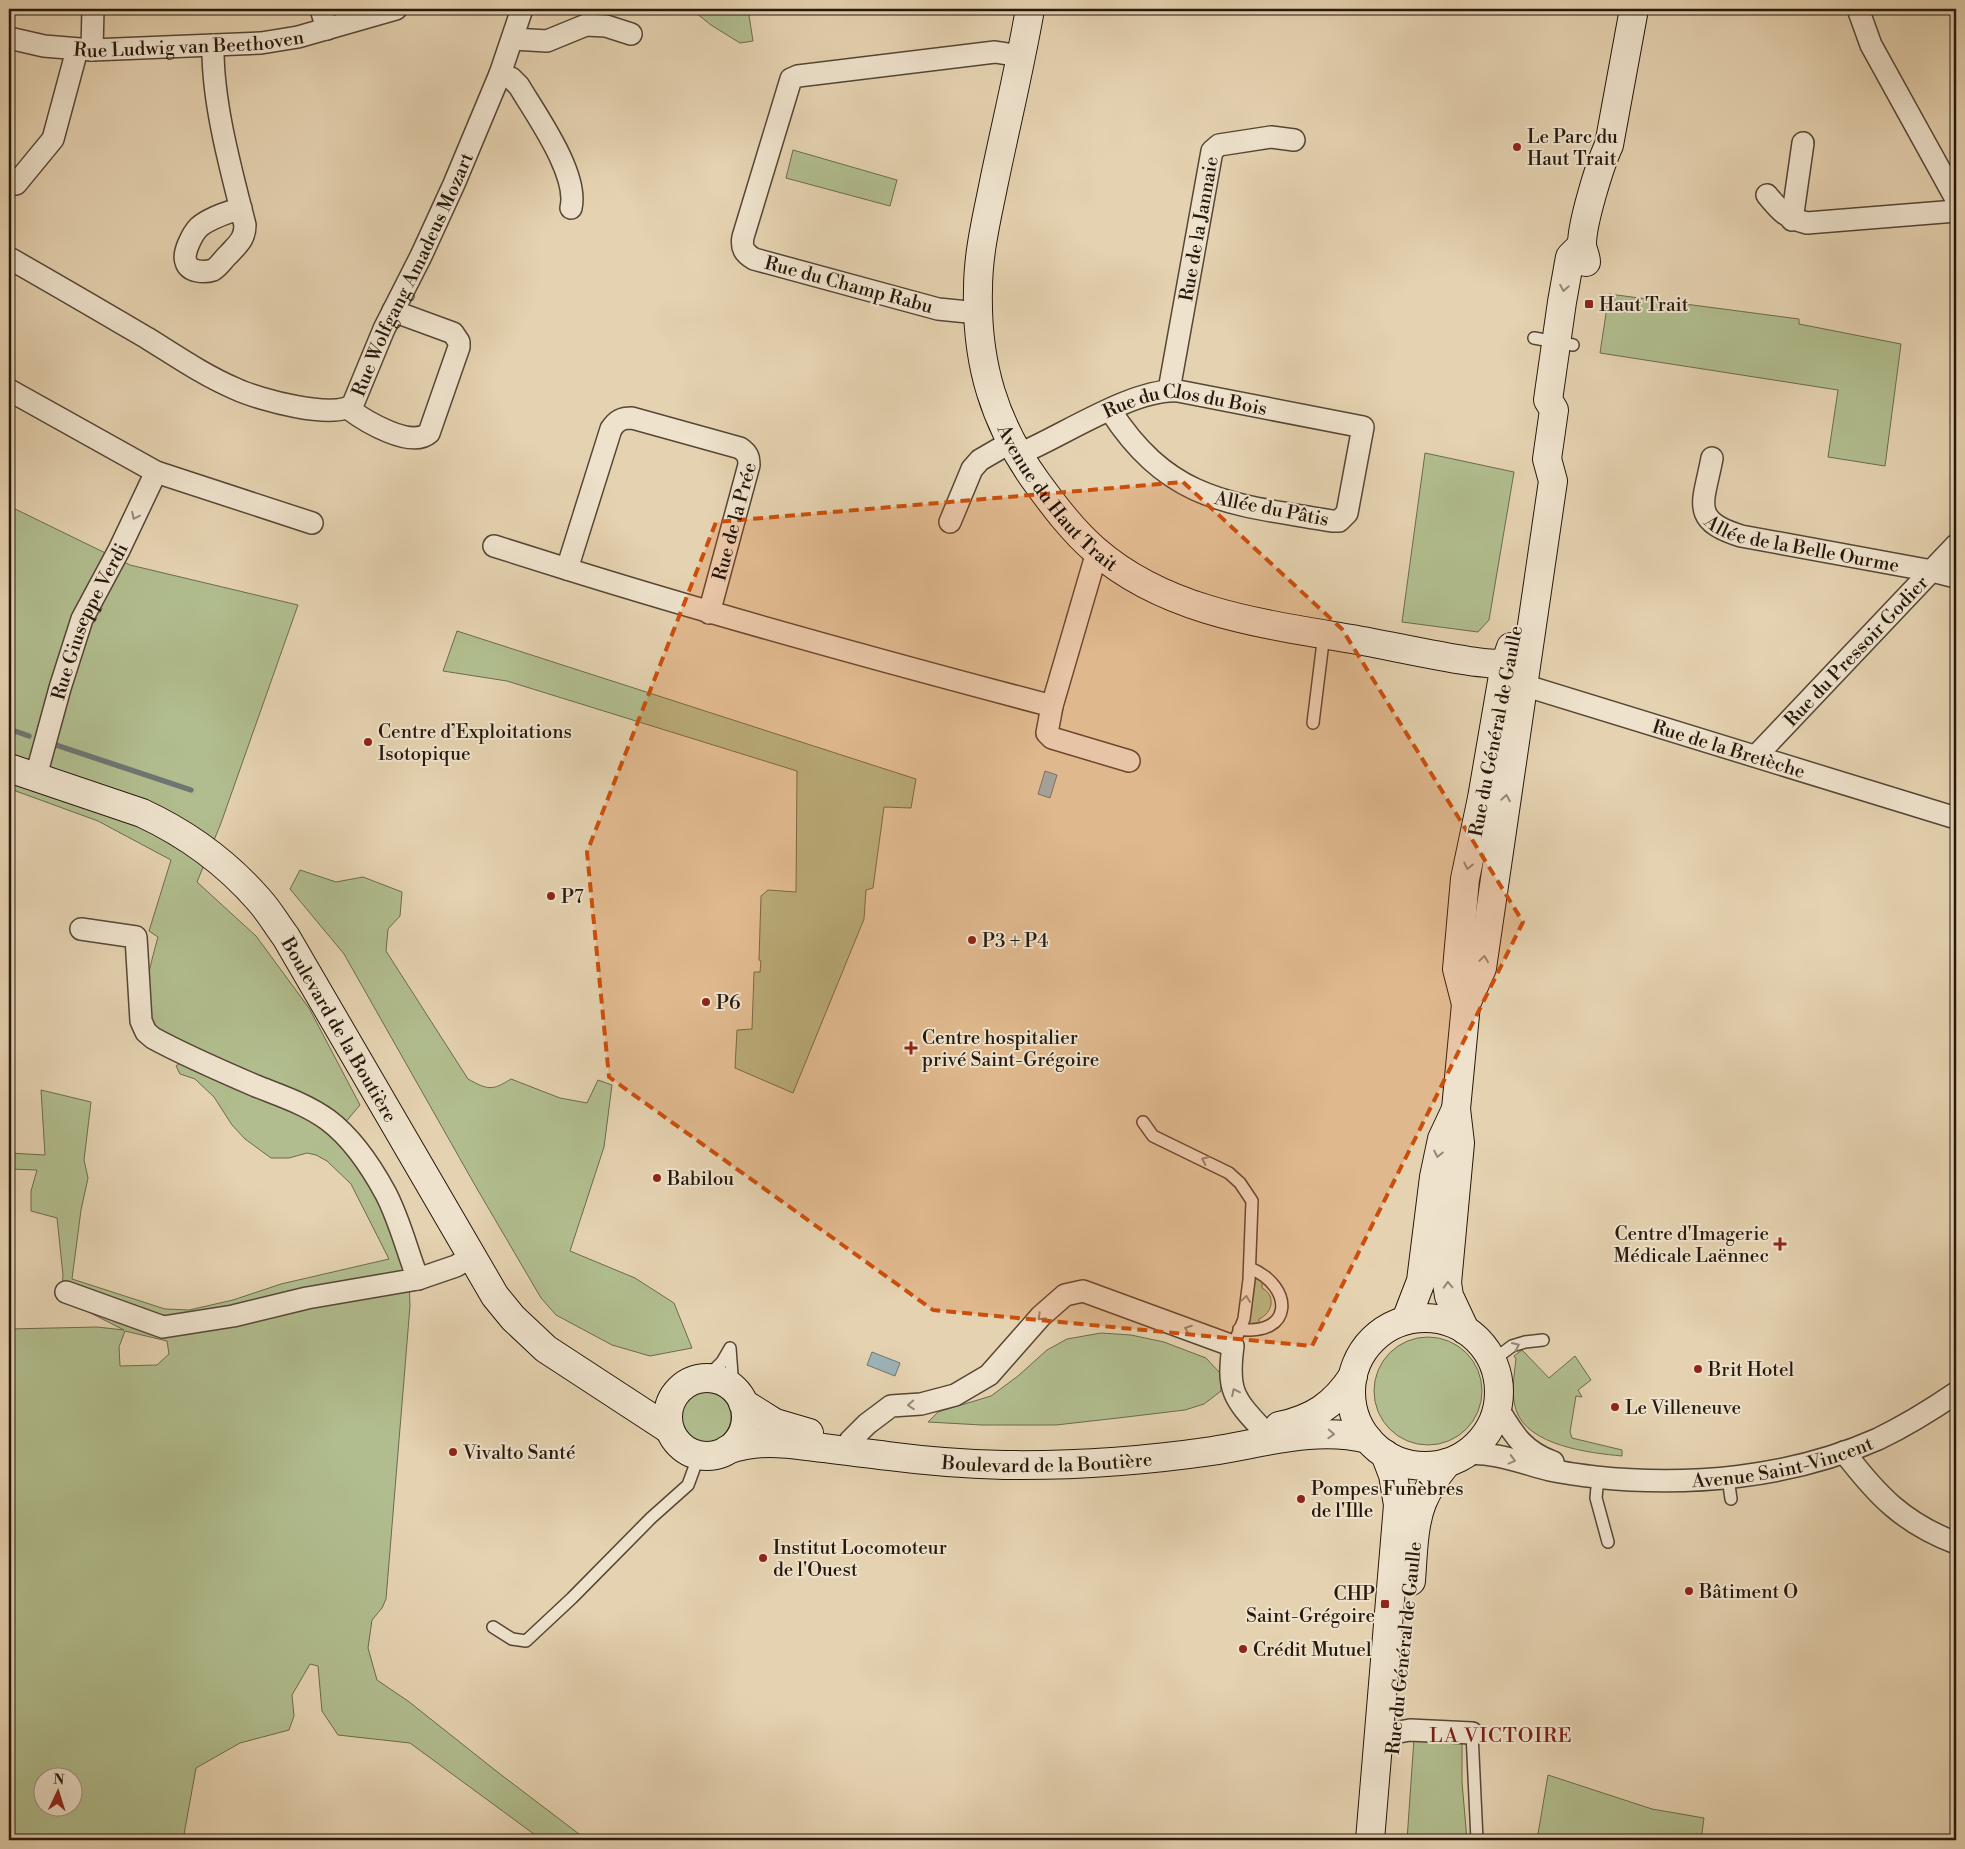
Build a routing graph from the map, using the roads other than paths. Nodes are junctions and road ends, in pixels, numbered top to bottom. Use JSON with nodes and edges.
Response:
{"nodes":[{"id":1,"x":92,"y":9,"type":"edge"},
{"id":2,"x":321,"y":9,"type":"edge"},
{"id":3,"x":396,"y":9,"type":"edge"},
{"id":4,"x":522,"y":9,"type":"edge"},
{"id":5,"x":1030,"y":9,"type":"edge"},
{"id":6,"x":1625,"y":9,"type":"edge"},
{"id":7,"x":1634,"y":9,"type":"edge"},
{"id":8,"x":1858,"y":9,"type":"edge"},
{"id":9,"x":327,"y":29,"type":"junction"},
{"id":10,"x":631,"y":34,"type":"dead end"},
{"id":11,"x":9,"y":38,"type":"edge"},
{"id":12,"x":513,"y":39,"type":"junction"},
{"id":13,"x":213,"y":45,"type":"junction"},
{"id":14,"x":85,"y":50,"type":"junction"},
{"id":15,"x":1020,"y":56,"type":"junction"},
{"id":16,"x":500,"y":74,"type":"junction"},
{"id":17,"x":1294,"y":140,"type":"dead end"},
{"id":18,"x":1803,"y":142,"type":"dead end"},
{"id":19,"x":1602,"y":158,"type":"junction"},
{"id":20,"x":16,"y":184,"type":"dead end"},
{"id":21,"x":1767,"y":194,"type":"dead end"},
{"id":22,"x":1956,"y":199,"type":"edge"},
{"id":23,"x":241,"y":208,"type":"dead end"},
{"id":24,"x":571,"y":208,"type":"dead end"},
{"id":25,"x":1956,"y":210,"type":"edge"},
{"id":26,"x":1792,"y":220,"type":"junction"},
{"id":27,"x":9,"y":258,"type":"edge"},
{"id":28,"x":393,"y":311,"type":"junction"},
{"id":29,"x":978,"y":312,"type":"junction"},
{"id":30,"x":9,"y":390,"type":"edge"},
{"id":31,"x":1169,"y":390,"type":"junction"},
{"id":32,"x":348,"y":409,"type":"junction"},
{"id":33,"x":1110,"y":410,"type":"junction"},
{"id":34,"x":1363,"y":427,"type":"joint"},
{"id":35,"x":1014,"y":448,"type":"junction"},
{"id":36,"x":1712,"y":458,"type":"dead end"},
{"id":37,"x":156,"y":472,"type":"junction"},
{"id":38,"x":950,"y":522,"type":"dead end"},
{"id":39,"x":312,"y":523,"type":"dead end"},
{"id":40,"x":1956,"y":545,"type":"edge"},
{"id":41,"x":494,"y":546,"type":"dead end"},
{"id":42,"x":1097,"y":552,"type":"junction"},
{"id":43,"x":566,"y":569,"type":"junction"},
{"id":44,"x":1932,"y":571,"type":"junction"},
{"id":45,"x":1956,"y":577,"type":"edge"},
{"id":46,"x":708,"y":613,"type":"junction"},
{"id":47,"x":1324,"y":634,"type":"junction"},
{"id":48,"x":1514,"y":674,"type":"junction"},
{"id":49,"x":1052,"y":706,"type":"junction"},
{"id":50,"x":1313,"y":723,"type":"dead end"},
{"id":51,"x":1756,"y":756,"type":"junction"},
{"id":52,"x":1130,"y":761,"type":"dead end"},
{"id":53,"x":9,"y":768,"type":"edge"},
{"id":54,"x":36,"y":776,"type":"junction"},
{"id":55,"x":1956,"y":818,"type":"edge"},
{"id":56,"x":81,"y":929,"type":"dead end"},
{"id":57,"x":1456,"y":1109,"type":"junction"},
{"id":58,"x":1143,"y":1122,"type":"dead end"},
{"id":59,"x":471,"y":1257,"type":"junction"},
{"id":60,"x":1250,"y":1268,"type":"junction"},
{"id":61,"x":418,"y":1279,"type":"junction"},
{"id":62,"x":66,"y":1292,"type":"dead end"},
{"id":63,"x":1406,"y":1320,"type":"junction"},
{"id":64,"x":1465,"y":1330,"type":"junction"},
{"id":65,"x":1236,"y":1338,"type":"junction"},
{"id":66,"x":1543,"y":1340,"type":"dead end"},
{"id":67,"x":1492,"y":1361,"type":"junction"},
{"id":68,"x":1352,"y":1376,"type":"junction"},
{"id":69,"x":595,"y":1380,"type":"junction"},
{"id":70,"x":677,"y":1391,"type":"junction"},
{"id":71,"x":1956,"y":1393,"type":"edge"},
{"id":72,"x":738,"y":1395,"type":"junction"},
{"id":73,"x":1498,"y":1407,"type":"junction"},
{"id":74,"x":670,"y":1430,"type":"junction"},
{"id":75,"x":1263,"y":1430,"type":"junction"},
{"id":76,"x":850,"y":1441,"type":"junction"},
{"id":77,"x":1376,"y":1446,"type":"junction"},
{"id":78,"x":727,"y":1450,"type":"junction"},
{"id":79,"x":1844,"y":1452,"type":"junction"},
{"id":80,"x":699,"y":1455,"type":"junction"},
{"id":81,"x":1456,"y":1458,"type":"junction"},
{"id":82,"x":1597,"y":1477,"type":"junction"},
{"id":83,"x":1728,"y":1478,"type":"junction"},
{"id":84,"x":1731,"y":1499,"type":"dead end"},
{"id":85,"x":1608,"y":1542,"type":"dead end"},
{"id":86,"x":1956,"y":1543,"type":"edge"},
{"id":87,"x":492,"y":1628,"type":"dead end"},
{"id":88,"x":1401,"y":1731,"type":"junction"},
{"id":89,"x":1472,"y":1733,"type":"joint"},
{"id":90,"x":1370,"y":1840,"type":"edge"},
{"id":91,"x":1384,"y":1840,"type":"edge"},
{"id":92,"x":1477,"y":1840,"type":"edge"}],
"edges":[{"from":1,"to":14,"type":"street"},
{"from":2,"to":9,"type":"street"},
{"from":3,"to":9,"type":"street","name":"Rue Ludwig van Beethoven"},
{"from":4,"to":12,"type":"street","name":"Rue Wolfgang Amadeus Mozart"},
{"from":5,"to":15,"type":"street","name":"Avenue du Haut Trait"},
{"from":6,"to":19,"type":"street","name":"Rue du Général de Gaulle"},
{"from":7,"to":19,"type":"street","name":"Rue du Général de Gaulle"},
{"from":8,"to":22,"type":"street"},
{"from":9,"to":13,"type":"street","name":"Rue Ludwig van Beethoven"},
{"from":10,"to":12,"type":"street"},
{"from":11,"to":14,"type":"street","name":"Rue Ludwig van Beethoven"},
{"from":12,"to":16,"type":"street","name":"Rue Wolfgang Amadeus Mozart"},
{"from":13,"to":14,"type":"street","name":"Rue Ludwig van Beethoven"},
{"from":13,"to":23,"type":"street"},
{"from":14,"to":20,"type":"street"},
{"from":15,"to":29,"type":"street","name":"Avenue du Haut Trait"},
{"from":15,"to":29,"type":"street","name":"Rue du Champ Rabu"},
{"from":16,"to":24,"type":"street"},
{"from":16,"to":28,"type":"street","name":"Rue Wolfgang Amadeus Mozart"},
{"from":17,"to":31,"type":"street","name":"Rue de la Jannaie"},
{"from":18,"to":26,"type":"street"},
{"from":19,"to":48,"type":"street","name":"Rue du Général de Gaulle"},
{"from":21,"to":26,"type":"street"},
{"from":25,"to":26,"type":"street"},
{"from":27,"to":32,"type":"street","name":"Rue Wolfgang Amadeus Mozart"},
{"from":28,"to":32,"type":"street","name":"Rue Wolfgang Amadeus Mozart"},
{"from":28,"to":32,"type":"street"},
{"from":29,"to":35,"type":"street","name":"Avenue du Haut Trait"},
{"from":30,"to":37,"type":"street"},
{"from":31,"to":33,"type":"street","name":"Rue du Clos du Bois"},
{"from":31,"to":34,"type":"street","name":"Rue du Clos du Bois"},
{"from":33,"to":34,"type":"street","name":"Allée du Pâtis"},
{"from":33,"to":35,"type":"street","name":"Rue du Clos du Bois"},
{"from":35,"to":38,"type":"street","name":"Rue du Clos du Bois"},
{"from":35,"to":42,"type":"street","name":"Avenue du Haut Trait"},
{"from":36,"to":44,"type":"street","name":"Allée de la Belle Ourme"},
{"from":37,"to":39,"type":"street"},
{"from":37,"to":54,"type":"street","name":"Rue Giuseppe Verdi","one_way":true},
{"from":40,"to":44,"type":"street","name":"Rue du Pressoir Godier"},
{"from":41,"to":43,"type":"street"},
{"from":42,"to":47,"type":"street","name":"Avenue du Haut Trait"},
{"from":42,"to":49,"type":"street"},
{"from":43,"to":46,"type":"street"},
{"from":43,"to":46,"type":"street","name":"Rue de la Prée"},
{"from":44,"to":45,"type":"street","name":"Allée de la Belle Ourme"},
{"from":44,"to":51,"type":"street","name":"Rue du Pressoir Godier"},
{"from":46,"to":49,"type":"street"},
{"from":47,"to":48,"type":"street","name":"Avenue du Haut Trait"},
{"from":47,"to":50,"type":"lane"},
{"from":48,"to":51,"type":"street","name":"Rue de la Bretèche"},
{"from":48,"to":57,"type":"street","name":"Rue du Général de Gaulle"},
{"from":49,"to":52,"type":"street"},
{"from":51,"to":55,"type":"street","name":"Rue de la Bretèche"},
{"from":53,"to":54,"type":"street","name":"Boulevard de la Boutière"},
{"from":54,"to":59,"type":"street","name":"Boulevard de la Boutière"},
{"from":56,"to":61,"type":"street"},
{"from":57,"to":63,"type":"street","name":"Rue du Général de Gaulle","one_way":true},
{"from":64,"to":57,"type":"street","name":"Rue du Général de Gaulle","one_way":true},
{"from":60,"to":58,"type":"lane","one_way":true},
{"from":59,"to":61,"type":"street"},
{"from":59,"to":69,"type":"street","name":"Boulevard de la Boutière"},
{"from":65,"to":60,"type":"lane","one_way":true},
{"from":60,"to":65,"type":"lane"},
{"from":61,"to":62,"type":"street"},
{"from":63,"to":64,"type":"street"},
{"from":63,"to":68,"type":"street"},
{"from":64,"to":67,"type":"street"},
{"from":75,"to":65,"type":"street","one_way":true},
{"from":65,"to":76,"type":"street","one_way":true},
{"from":67,"to":66,"type":"lane","one_way":true},
{"from":67,"to":73,"type":"street"},
{"from":68,"to":75,"type":"street","name":"Boulevard de la Boutière"},
{"from":68,"to":77,"type":"street"},
{"from":69,"to":70,"type":"street","name":"Boulevard de la Boutière"},
{"from":69,"to":74,"type":"street","name":"Boulevard de la Boutière"},
{"from":70,"to":72,"type":"street"},
{"from":70,"to":74,"type":"street"},
{"from":71,"to":79,"type":"street","name":"Avenue Saint-Vincent"},
{"from":72,"to":76,"type":"street","name":"Boulevard de la Boutière"},
{"from":72,"to":78,"type":"street"},
{"from":73,"to":81,"type":"street"},
{"from":73,"to":82,"type":"street","name":"Avenue Saint-Vincent"},
{"from":74,"to":80,"type":"street"},
{"from":75,"to":76,"type":"street","name":"Boulevard de la Boutière"},
{"from":78,"to":77,"type":"street","name":"Boulevard de la Boutière","one_way":true},
{"from":77,"to":81,"type":"street"},
{"from":77,"to":90,"type":"street","name":"Rue du Général de Gaulle"},
{"from":78,"to":80,"type":"street"},
{"from":79,"to":83,"type":"street","name":"Avenue Saint-Vincent"},
{"from":79,"to":86,"type":"street"},
{"from":80,"to":87,"type":"lane"},
{"from":81,"to":82,"type":"street","name":"Avenue Saint-Vincent","one_way":true},
{"from":81,"to":88,"type":"street","name":"Rue du Général de Gaulle"},
{"from":82,"to":83,"type":"street","name":"Avenue Saint-Vincent"},
{"from":82,"to":85,"type":"lane"},
{"from":83,"to":84,"type":"lane"},
{"from":88,"to":89,"type":"street"},
{"from":88,"to":91,"type":"street","name":"Rue du Général de Gaulle"},
{"from":89,"to":92,"type":"lane"}]}
